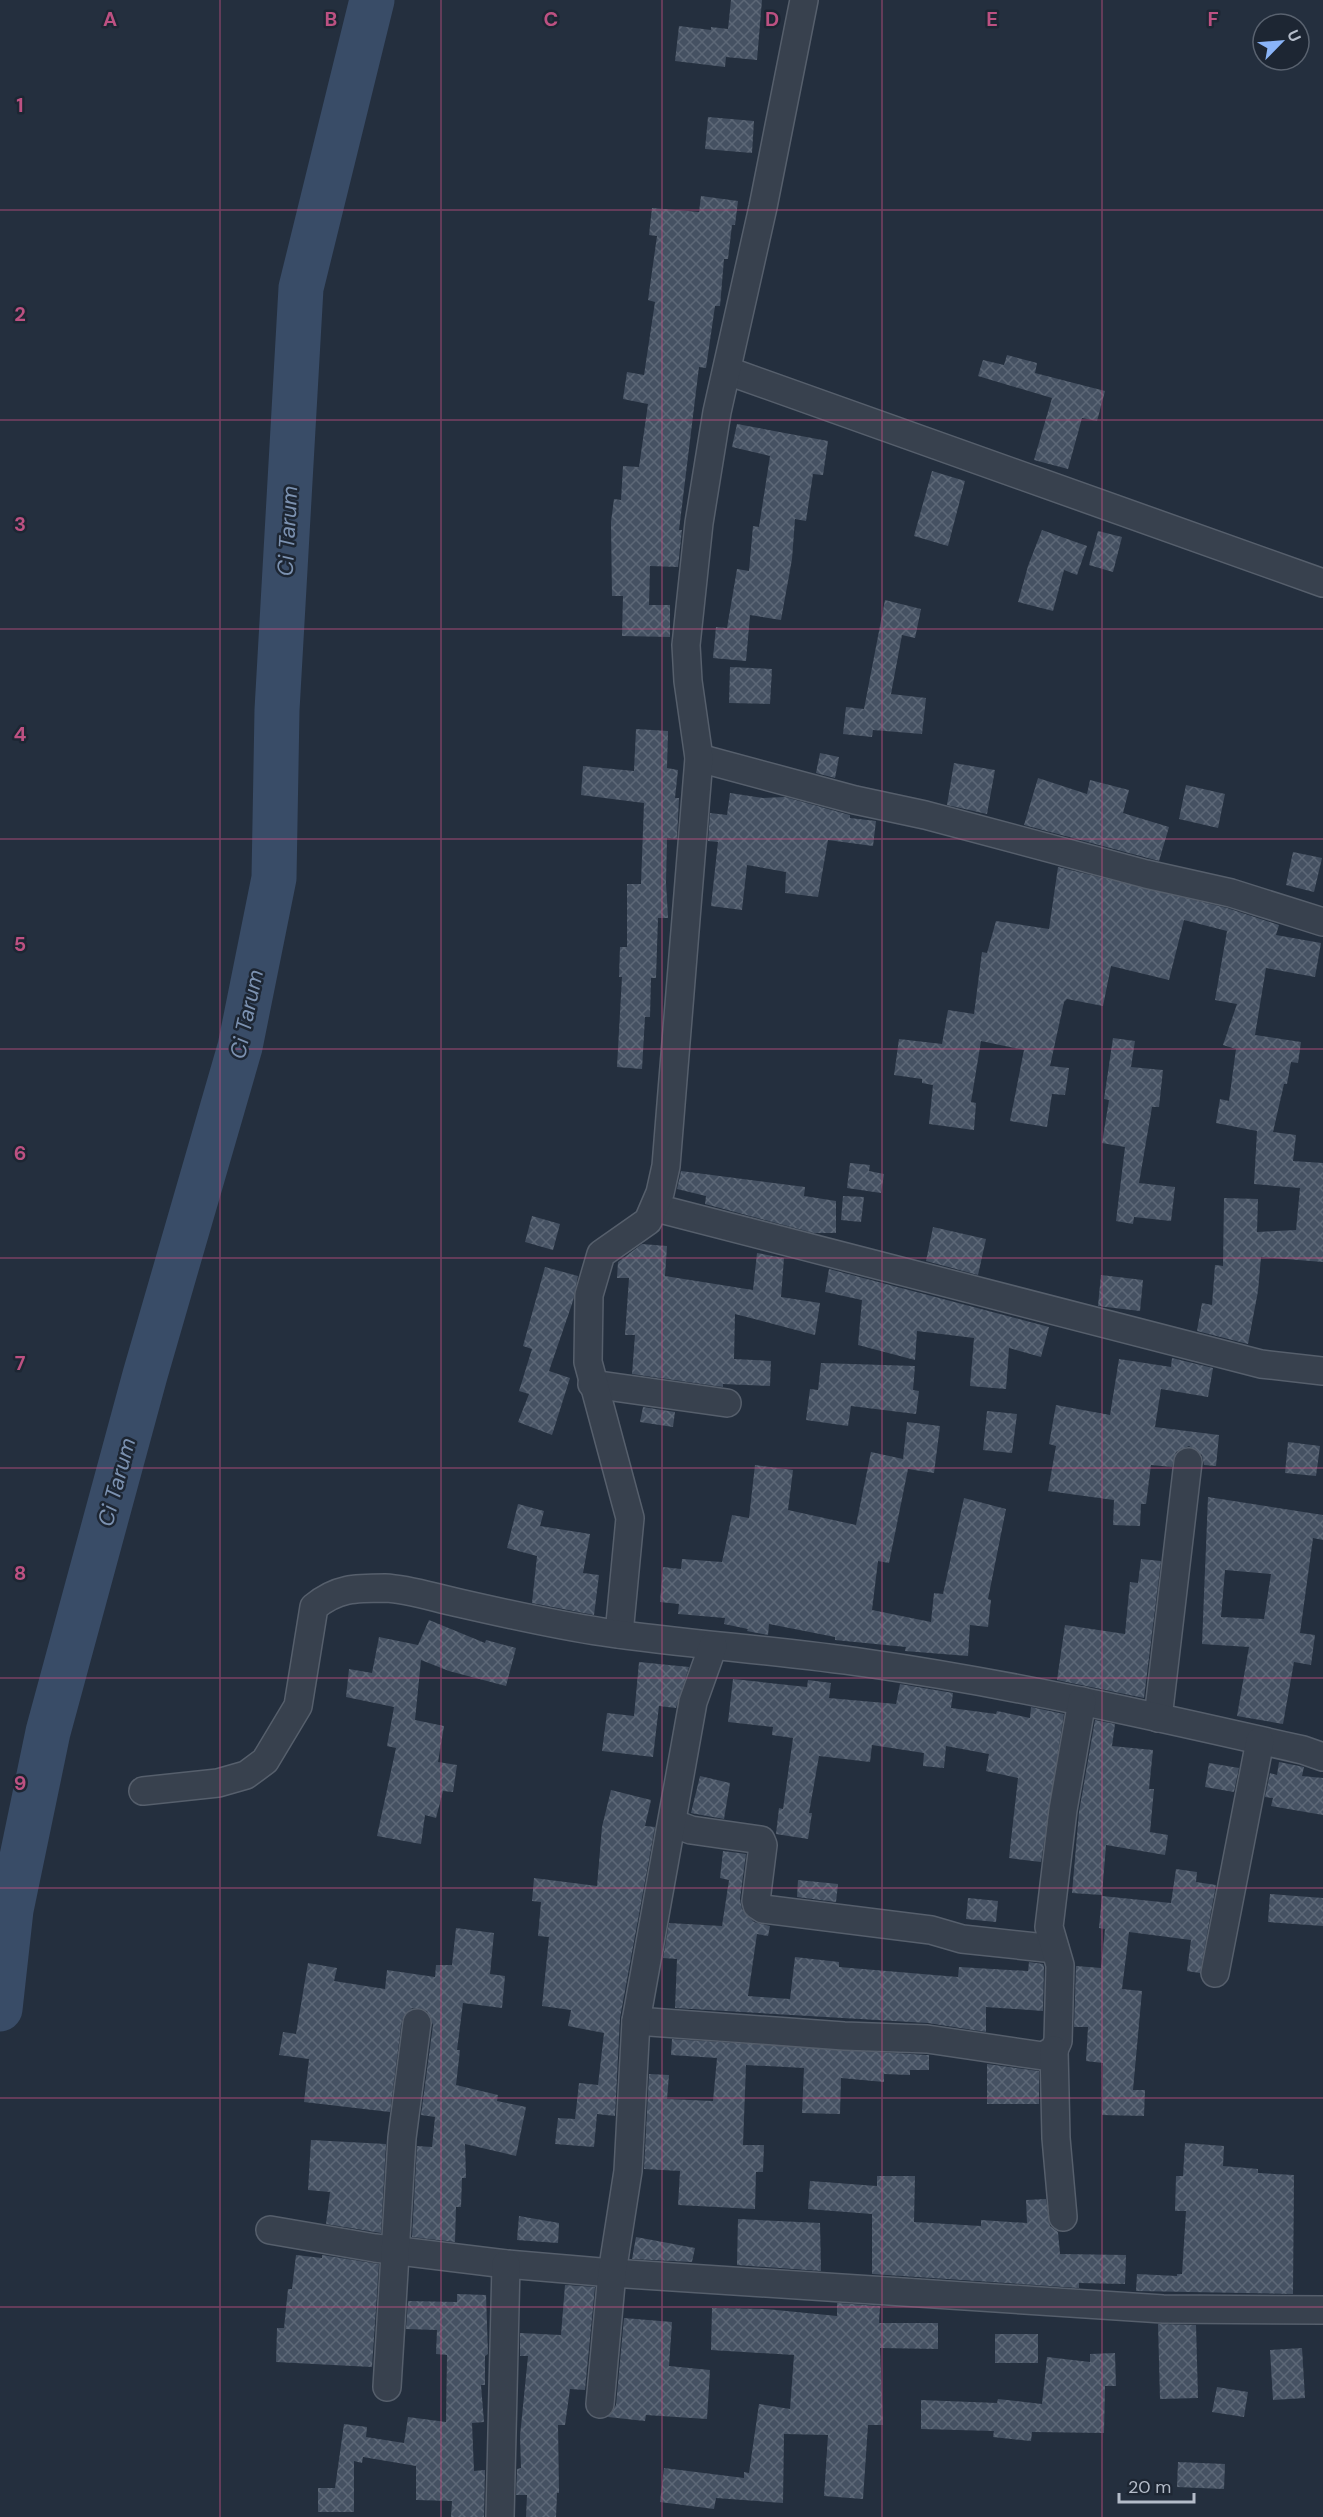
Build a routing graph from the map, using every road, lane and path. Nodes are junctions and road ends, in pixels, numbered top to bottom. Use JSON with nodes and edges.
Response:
{"nodes":[{"id":1,"x":804,"y":0,"type":"edge"},
{"id":2,"x":728,"y":371,"type":"junction"},
{"id":3,"x":1323,"y":583,"type":"edge"},
{"id":4,"x":699,"y":758,"type":"junction"},
{"id":5,"x":1323,"y":922,"type":"edge"},
{"id":6,"x":656,"y":1208,"type":"junction"},
{"id":7,"x":1323,"y":1371,"type":"edge"},
{"id":8,"x":592,"y":1384,"type":"junction"},
{"id":9,"x":727,"y":1403,"type":"dead end"},
{"id":10,"x":1188,"y":1462,"type":"dead end"},
{"id":11,"x":619,"y":1634,"type":"junction"},
{"id":12,"x":713,"y":1646,"type":"junction"},
{"id":13,"x":1082,"y":1701,"type":"junction"},
{"id":14,"x":1158,"y":1718,"type":"junction"},
{"id":15,"x":1260,"y":1740,"type":"junction"},
{"id":16,"x":1323,"y":1757,"type":"edge"},
{"id":17,"x":143,"y":1791,"type":"dead end"},
{"id":18,"x":672,"y":1823,"type":"junction"},
{"id":19,"x":1054,"y":1949,"type":"junction"},
{"id":20,"x":1215,"y":1973,"type":"dead end"},
{"id":21,"x":636,"y":2021,"type":"junction"},
{"id":22,"x":417,"y":2023,"type":"dead end"},
{"id":23,"x":1054,"y":2050,"type":"junction"},
{"id":24,"x":1063,"y":2217,"type":"dead end"},
{"id":25,"x":270,"y":2230,"type":"dead end"},
{"id":26,"x":395,"y":2249,"type":"junction"},
{"id":27,"x":506,"y":2264,"type":"junction"},
{"id":28,"x":612,"y":2273,"type":"junction"},
{"id":29,"x":1323,"y":2310,"type":"edge"},
{"id":30,"x":387,"y":2387,"type":"dead end"},
{"id":31,"x":600,"y":2404,"type":"dead end"},
{"id":32,"x":500,"y":2517,"type":"edge"}],
"edges":[{"from":1,"to":2,"type":"street"},
{"from":2,"to":3,"type":"street"},
{"from":2,"to":4,"type":"street"},
{"from":4,"to":5,"type":"street"},
{"from":4,"to":6,"type":"street"},
{"from":6,"to":7,"type":"street"},
{"from":6,"to":8,"type":"street"},
{"from":8,"to":9,"type":"street"},
{"from":8,"to":11,"type":"street"},
{"from":10,"to":14,"type":"street"},
{"from":11,"to":12,"type":"street"},
{"from":11,"to":17,"type":"street"},
{"from":12,"to":13,"type":"street"},
{"from":12,"to":18,"type":"street"},
{"from":13,"to":14,"type":"street"},
{"from":13,"to":19,"type":"street"},
{"from":14,"to":15,"type":"street"},
{"from":15,"to":16,"type":"street"},
{"from":15,"to":20,"type":"street"},
{"from":18,"to":19,"type":"street"},
{"from":18,"to":21,"type":"street"},
{"from":19,"to":23,"type":"street"},
{"from":21,"to":23,"type":"street"},
{"from":21,"to":28,"type":"street"},
{"from":22,"to":26,"type":"street"},
{"from":23,"to":24,"type":"street"},
{"from":25,"to":26,"type":"street"},
{"from":26,"to":27,"type":"street"},
{"from":26,"to":30,"type":"street"},
{"from":27,"to":28,"type":"street"},
{"from":27,"to":32,"type":"street"},
{"from":28,"to":29,"type":"street"},
{"from":28,"to":31,"type":"street"}]}
